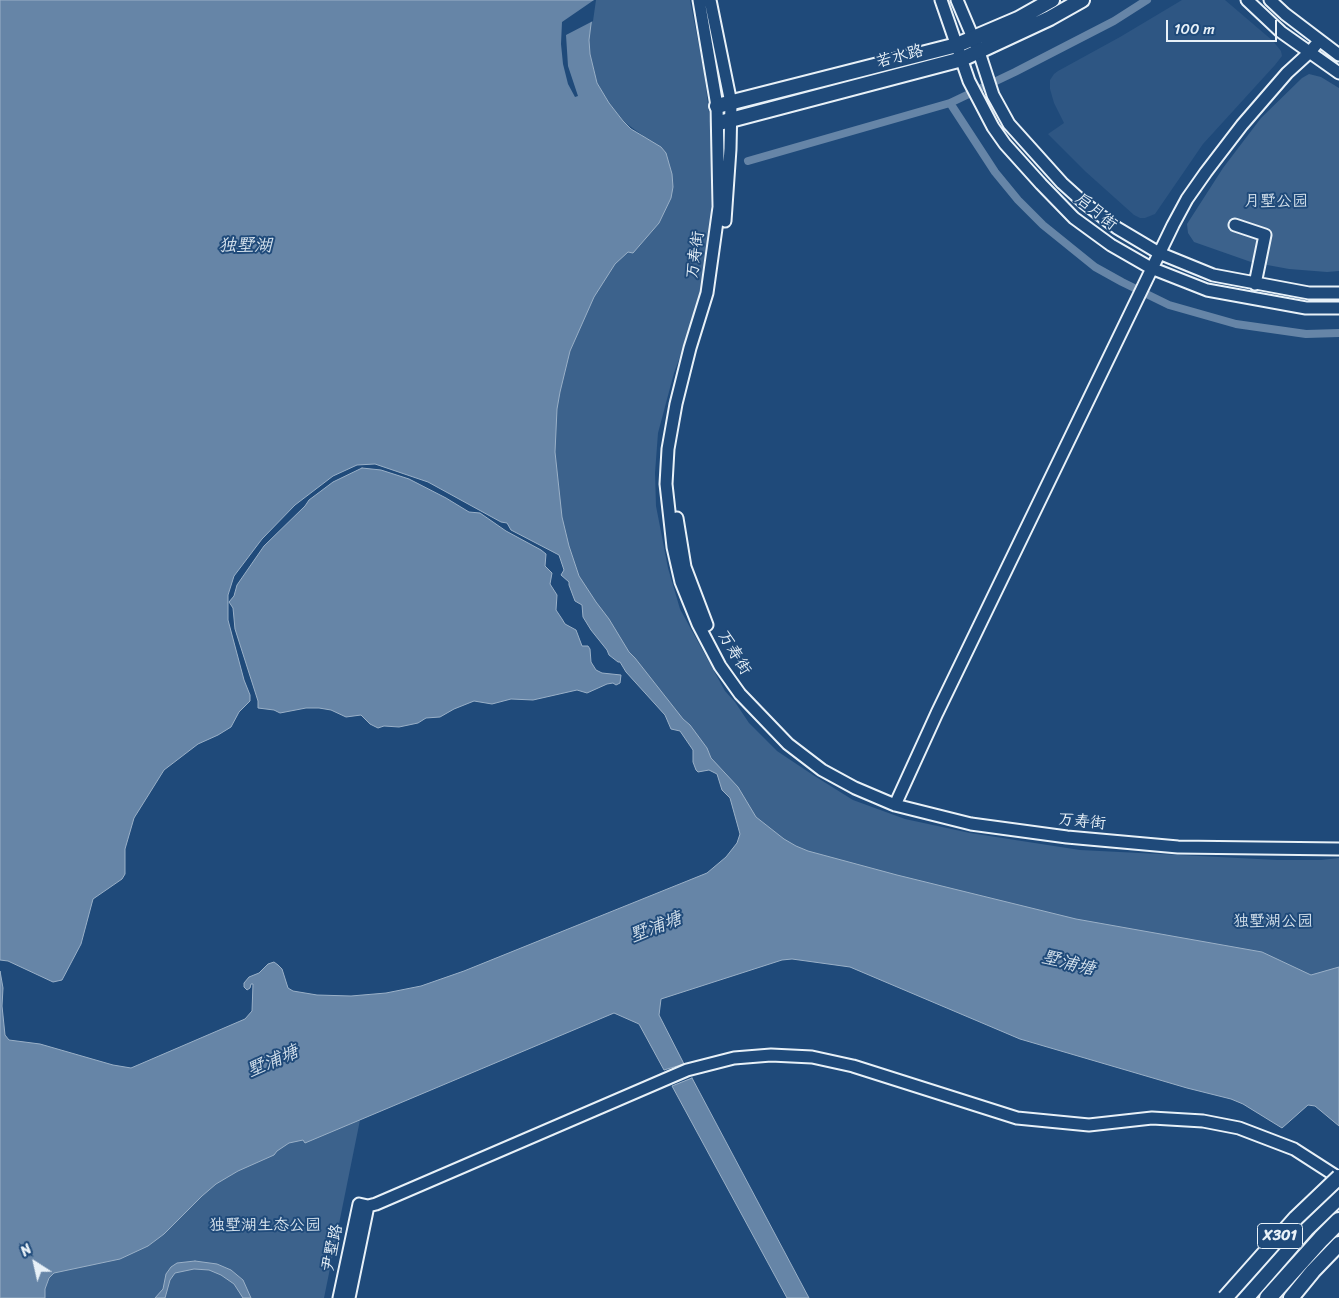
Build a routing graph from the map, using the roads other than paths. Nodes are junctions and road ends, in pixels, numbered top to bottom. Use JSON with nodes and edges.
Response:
{"nodes":[{"id":1,"x":699,"y":0,"type":"edge"},
{"id":2,"x":710,"y":0,"type":"edge"},
{"id":3,"x":941,"y":0,"type":"edge"},
{"id":4,"x":957,"y":0,"type":"edge"},
{"id":5,"x":1052,"y":0,"type":"edge"},
{"id":6,"x":1082,"y":0,"type":"edge"},
{"id":7,"x":1247,"y":0,"type":"edge"},
{"id":8,"x":1270,"y":0,"type":"edge"},
{"id":9,"x":973,"y":39,"type":"junction"},
{"id":10,"x":1319,"y":41,"type":"junction"},
{"id":11,"x":957,"y":45,"type":"junction"},
{"id":12,"x":979,"y":52,"type":"junction"},
{"id":13,"x":1310,"y":52,"type":"junction"},
{"id":14,"x":1339,"y":55,"type":"edge"},
{"id":15,"x":962,"y":59,"type":"junction"},
{"id":16,"x":1339,"y":73,"type":"edge"},
{"id":17,"x":724,"y":104,"type":"junction"},
{"id":18,"x":725,"y":121,"type":"junction"},
{"id":19,"x":1235,"y":225,"type":"dead end"},
{"id":20,"x":1159,"y":253,"type":"junction"},
{"id":21,"x":1151,"y":268,"type":"junction"},
{"id":22,"x":1255,"y":284,"type":"junction"},
{"id":23,"x":1339,"y":293,"type":"edge"},
{"id":24,"x":1339,"y":308,"type":"edge"},
{"id":25,"x":896,"y":801,"type":"junction"},
{"id":26,"x":1339,"y":844,"type":"edge"},
{"id":27,"x":1339,"y":849,"type":"edge"},
{"id":28,"x":1339,"y":1178,"type":"edge"},
{"id":29,"x":1339,"y":1196,"type":"edge"},
{"id":30,"x":364,"y":1205,"type":"junction"},
{"id":31,"x":1339,"y":1221,"type":"edge"},
{"id":32,"x":1339,"y":1244,"type":"edge"},
{"id":33,"x":339,"y":1298,"type":"edge"},
{"id":34,"x":349,"y":1298,"type":"edge"},
{"id":35,"x":1225,"y":1298,"type":"edge"},
{"id":36,"x":1245,"y":1298,"type":"edge"},
{"id":37,"x":1268,"y":1298,"type":"edge"},
{"id":38,"x":1292,"y":1298,"type":"edge"}],
"edges":[{"from":1,"to":17,"type":"street","name":"万寿街"},
{"from":2,"to":17,"type":"street","name":"万寿街"},
{"from":3,"to":11,"type":"street","name":"启月街"},
{"from":4,"to":9,"type":"street","name":"启月街"},
{"from":5,"to":9,"type":"main road","name":"若水路"},
{"from":6,"to":12,"type":"main road","name":"若水路"},
{"from":7,"to":13,"type":"street"},
{"from":8,"to":10,"type":"street"},
{"from":9,"to":11,"type":"main road","name":"若水路"},
{"from":9,"to":12,"type":"street","name":"启月街"},
{"from":10,"to":13,"type":"street"},
{"from":10,"to":14,"type":"street"},
{"from":11,"to":15,"type":"street","name":"启月街"},
{"from":11,"to":17,"type":"main road","name":"若水路"},
{"from":12,"to":15,"type":"main road","name":"若水路"},
{"from":12,"to":20,"type":"street","name":"启月街"},
{"from":13,"to":16,"type":"street"},
{"from":13,"to":20,"type":"street"},
{"from":15,"to":18,"type":"main road","name":"若水路"},
{"from":15,"to":21,"type":"street","name":"启月街"},
{"from":17,"to":18,"type":"street","name":"万寿街"},
{"from":18,"to":25,"type":"street","name":"万寿街"},
{"from":19,"to":22,"type":"street"},
{"from":20,"to":21,"type":"street"},
{"from":20,"to":22,"type":"street","name":"启月街"},
{"from":21,"to":24,"type":"street","name":"启月街"},
{"from":21,"to":25,"type":"street"},
{"from":22,"to":23,"type":"street","name":"启月街"},
{"from":25,"to":26,"type":"street","name":"万寿街"},
{"from":25,"to":27,"type":"street","name":"万寿街"},
{"from":28,"to":30,"type":"street"},
{"from":28,"to":35,"type":"main road","number":"X301","bridge":true},
{"from":29,"to":36,"type":"highway"},
{"from":30,"to":33,"type":"street","name":"尹墅路"},
{"from":30,"to":34,"type":"street","name":"尹墅路"},
{"from":31,"to":37,"type":"highway"},
{"from":32,"to":38,"type":"main road","number":"X301"}]}
